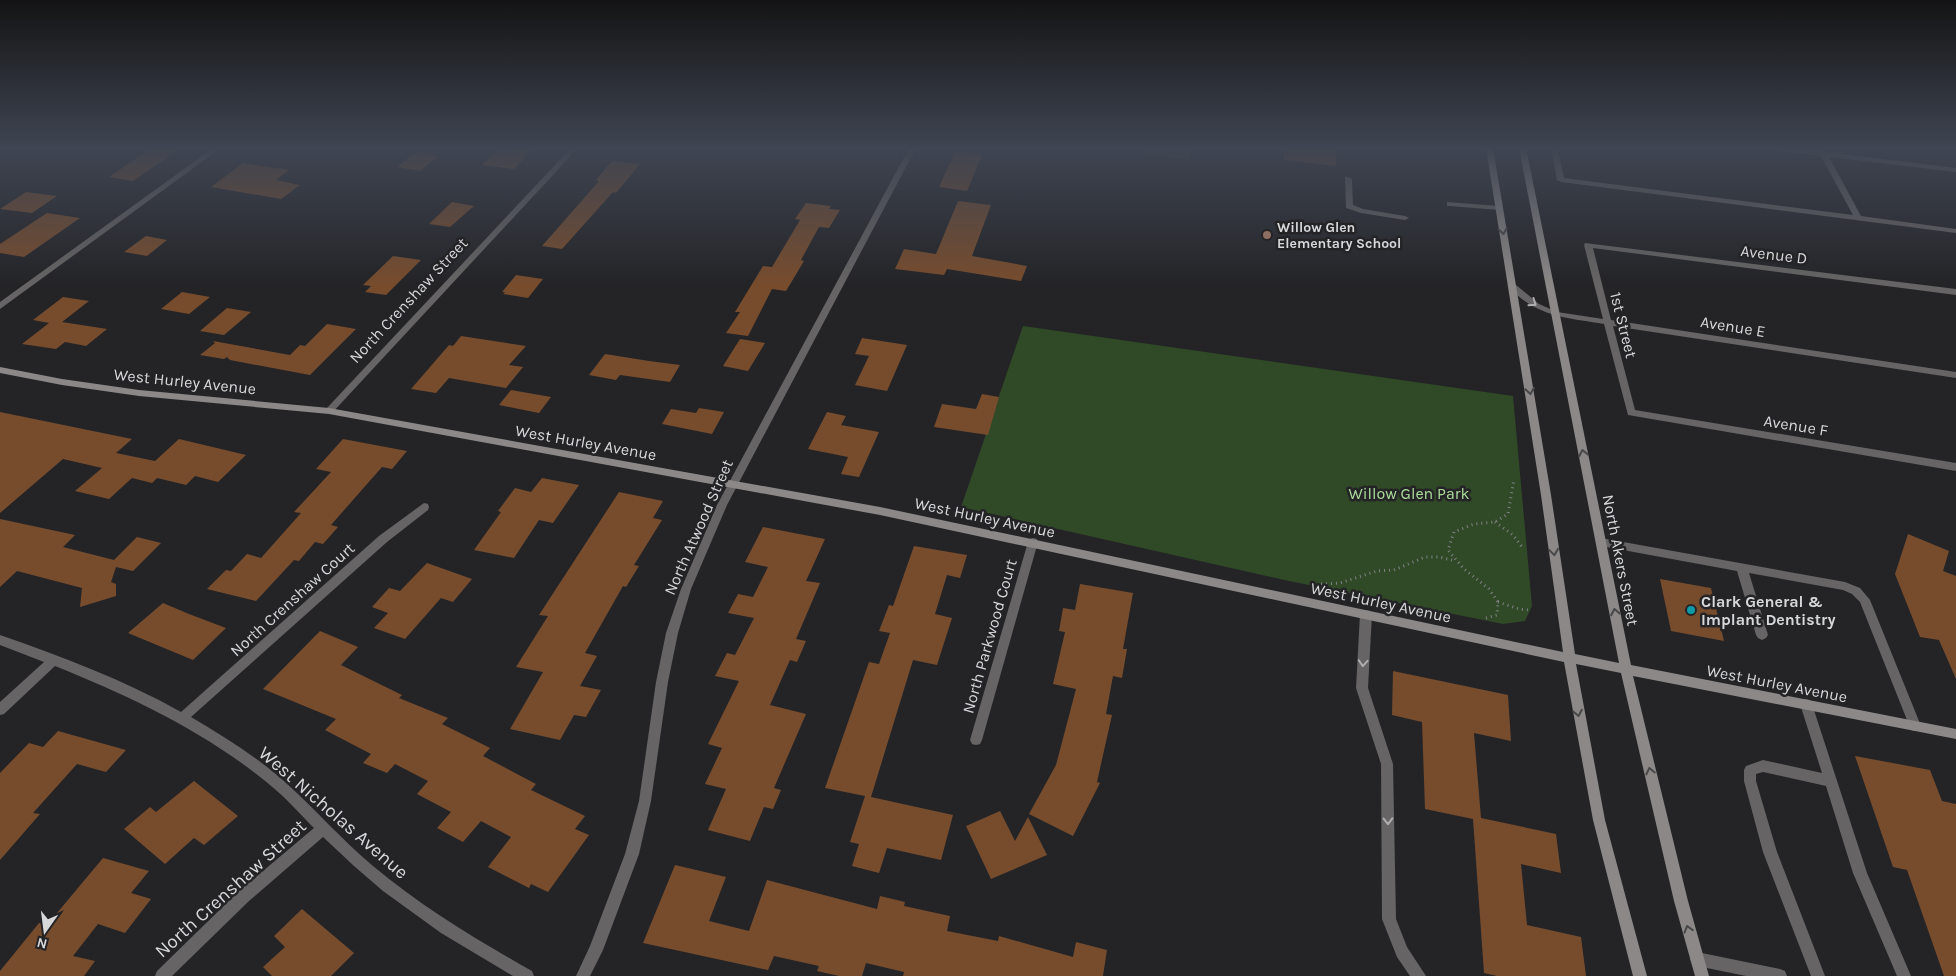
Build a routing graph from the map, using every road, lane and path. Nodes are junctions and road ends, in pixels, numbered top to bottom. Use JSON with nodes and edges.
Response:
{"nodes":[{"id":1,"x":155,"y":194,"type":"edge"},
{"id":2,"x":532,"y":194,"type":"edge"},
{"id":3,"x":889,"y":194,"type":"edge"},
{"id":4,"x":1349,"y":194,"type":"edge"},
{"id":5,"x":1497,"y":194,"type":"edge"},
{"id":6,"x":1531,"y":194,"type":"edge"},
{"id":7,"x":1667,"y":194,"type":"edge"},
{"id":8,"x":1845,"y":194,"type":"edge"},
{"id":9,"x":1450,"y":204,"type":"dead end"},
{"id":10,"x":1499,"y":208,"type":"junction"},
{"id":11,"x":1406,"y":218,"type":"dead end"},
{"id":12,"x":1858,"y":218,"type":"junction"},
{"id":13,"x":1956,"y":231,"type":"edge"},
{"id":14,"x":1588,"y":245,"type":"joint"},
{"id":15,"x":1513,"y":287,"type":"junction"},
{"id":16,"x":1956,"y":292,"type":"edge"},
{"id":17,"x":0,"y":306,"type":"edge"},
{"id":18,"x":1555,"y":314,"type":"junction"},
{"id":19,"x":1608,"y":322,"type":"junction"},
{"id":20,"x":0,"y":370,"type":"edge"},
{"id":21,"x":1956,"y":375,"type":"edge"},
{"id":22,"x":329,"y":411,"type":"junction"},
{"id":23,"x":1631,"y":413,"type":"joint"},
{"id":24,"x":1956,"y":466,"type":"edge"},
{"id":25,"x":1514,"y":478,"type":"dead end"},
{"id":26,"x":734,"y":484,"type":"junction"},
{"id":27,"x":424,"y":507,"type":"dead end"},
{"id":28,"x":1495,"y":522,"type":"junction"},
{"id":29,"x":1033,"y":542,"type":"junction"},
{"id":30,"x":1601,"y":542,"type":"junction"},
{"id":31,"x":1522,"y":547,"type":"dead end"},
{"id":32,"x":1457,"y":561,"type":"junction"},
{"id":33,"x":1742,"y":568,"type":"junction"},
{"id":34,"x":1321,"y":584,"type":"dead end"},
{"id":35,"x":1498,"y":602,"type":"junction"},
{"id":36,"x":1529,"y":610,"type":"dead end"},
{"id":37,"x":1366,"y":614,"type":"junction"},
{"id":38,"x":1486,"y":618,"type":"dead end"},
{"id":39,"x":1762,"y":635,"type":"dead end"},
{"id":40,"x":0,"y":640,"type":"edge"},
{"id":41,"x":1568,"y":658,"type":"junction"},
{"id":42,"x":54,"y":660,"type":"junction"},
{"id":43,"x":1626,"y":669,"type":"junction"},
{"id":44,"x":1806,"y":704,"type":"junction"},
{"id":45,"x":0,"y":710,"type":"edge"},
{"id":46,"x":183,"y":717,"type":"junction"},
{"id":47,"x":1915,"y":726,"type":"junction"},
{"id":48,"x":1956,"y":734,"type":"edge"},
{"id":49,"x":976,"y":740,"type":"dead end"},
{"id":50,"x":1830,"y":780,"type":"junction"},
{"id":51,"x":323,"y":828,"type":"junction"},
{"id":52,"x":1697,"y":959,"type":"junction"},
{"id":53,"x":162,"y":976,"type":"edge"},
{"id":54,"x":527,"y":976,"type":"edge"},
{"id":55,"x":584,"y":976,"type":"edge"},
{"id":56,"x":1419,"y":976,"type":"edge"},
{"id":57,"x":1640,"y":976,"type":"edge"},
{"id":58,"x":1702,"y":976,"type":"edge"},
{"id":59,"x":1780,"y":976,"type":"edge"},
{"id":60,"x":1818,"y":976,"type":"edge"},
{"id":61,"x":1904,"y":976,"type":"edge"}],
"edges":[{"from":1,"to":17,"type":"street"},
{"from":2,"to":22,"type":"street","name":"North Crenshaw Street"},
{"from":3,"to":26,"type":"street","name":"North Atwood Street"},
{"from":4,"to":11,"type":"street"},
{"from":5,"to":10,"type":"main road"},
{"from":6,"to":18,"type":"main road","name":"North Akers Street"},
{"from":7,"to":12,"type":"street"},
{"from":8,"to":12,"type":"street"},
{"from":9,"to":10,"type":"street"},
{"from":10,"to":15,"type":"main road","one_way":true},
{"from":12,"to":13,"type":"street"},
{"from":14,"to":16,"type":"street","name":"Avenue D"},
{"from":14,"to":19,"type":"street","name":"1st Street"},
{"from":15,"to":18,"type":"street","name":"Avenue E","one_way":true},
{"from":15,"to":41,"type":"main road","one_way":true},
{"from":18,"to":19,"type":"street","name":"Avenue E"},
{"from":30,"to":18,"type":"main road","name":"North Akers Street","one_way":true},
{"from":19,"to":21,"type":"street","name":"Avenue E"},
{"from":19,"to":23,"type":"street","name":"1st Street"},
{"from":20,"to":22,"type":"main road","name":"West Hurley Avenue"},
{"from":22,"to":26,"type":"main road","name":"West Hurley Avenue"},
{"from":23,"to":24,"type":"street","name":"Avenue F"},
{"from":25,"to":28,"type":"path"},
{"from":26,"to":29,"type":"main road","name":"West Hurley Avenue"},
{"from":26,"to":55,"type":"street","name":"North Atwood Street"},
{"from":27,"to":46,"type":"street","name":"North Crenshaw Court"},
{"from":28,"to":31,"type":"path"},
{"from":28,"to":32,"type":"path"},
{"from":29,"to":37,"type":"main road","name":"West Hurley Avenue"},
{"from":29,"to":49,"type":"street","name":"North Parkwood Court"},
{"from":30,"to":33,"type":"street"},
{"from":43,"to":30,"type":"main road","name":"North Akers Street","one_way":true},
{"from":32,"to":34,"type":"path"},
{"from":32,"to":35,"type":"path"},
{"from":33,"to":39,"type":"street"},
{"from":33,"to":47,"type":"street"},
{"from":35,"to":36,"type":"path"},
{"from":35,"to":38,"type":"path"},
{"from":37,"to":41,"type":"main road","name":"West Hurley Avenue"},
{"from":37,"to":56,"type":"street","one_way":true},
{"from":40,"to":42,"type":"street","name":"West Nicholas Avenue"},
{"from":41,"to":43,"type":"main road","name":"West Hurley Avenue"},
{"from":41,"to":57,"type":"main road","one_way":true},
{"from":42,"to":45,"type":"street"},
{"from":42,"to":46,"type":"street","name":"West Nicholas Avenue"},
{"from":43,"to":44,"type":"main road","name":"West Hurley Avenue"},
{"from":52,"to":43,"type":"main road","name":"North Akers Street","one_way":true},
{"from":44,"to":47,"type":"main road","name":"West Hurley Avenue"},
{"from":44,"to":50,"type":"street"},
{"from":46,"to":51,"type":"street","name":"West Nicholas Avenue"},
{"from":47,"to":48,"type":"main road","name":"West Hurley Avenue"},
{"from":50,"to":60,"type":"street"},
{"from":50,"to":61,"type":"street"},
{"from":51,"to":53,"type":"street","name":"North Crenshaw Street"},
{"from":51,"to":54,"type":"street","name":"West Nicholas Avenue"},
{"from":52,"to":58,"type":"main road","name":"North Akers Street"},
{"from":52,"to":59,"type":"street"}]}
